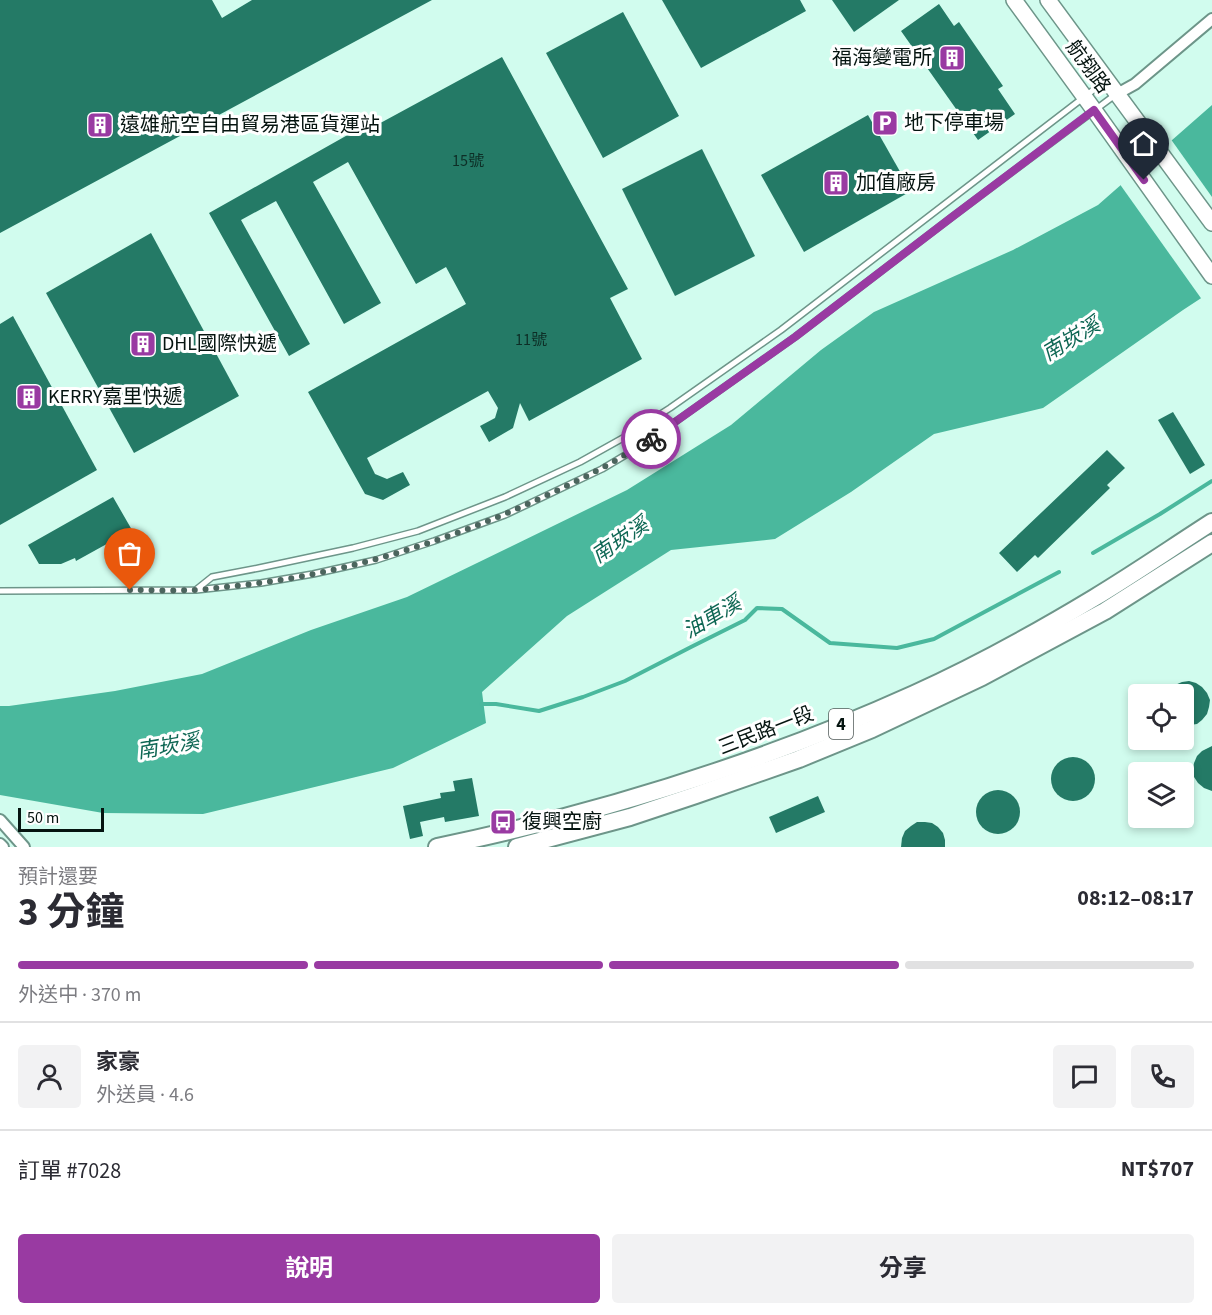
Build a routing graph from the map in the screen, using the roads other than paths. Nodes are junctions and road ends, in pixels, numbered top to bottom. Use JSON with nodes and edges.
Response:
{"nodes":[{"id":1,"x":1014,"y":0,"type":"edge"},
{"id":2,"x":1048,"y":0,"type":"edge"},
{"id":3,"x":1212,"y":19,"type":"edge"},
{"id":4,"x":1107,"y":80,"type":"junction"},
{"id":5,"x":1121,"y":100,"type":"junction"},
{"id":6,"x":1094,"y":110,"type":"junction"},
{"id":7,"x":1212,"y":223,"type":"edge"},
{"id":8,"x":1212,"y":276,"type":"edge"},
{"id":9,"x":1212,"y":522,"type":"edge"},
{"id":10,"x":1212,"y":543,"type":"edge"},
{"id":11,"x":196,"y":590,"type":"junction"},
{"id":12,"x":0,"y":591,"type":"edge"},
{"id":13,"x":0,"y":820,"type":"edge"},
{"id":14,"x":24,"y":847,"type":"edge"},
{"id":15,"x":437,"y":847,"type":"edge"},
{"id":16,"x":516,"y":847,"type":"edge"}],
"edges":[{"from":1,"to":6,"type":"street","name":"航翔路"},
{"from":2,"to":4,"type":"street","name":"航翔路"},
{"from":3,"to":5,"type":"street"},
{"from":4,"to":5,"type":"street","name":"航翔路"},
{"from":4,"to":6,"type":"lane"},
{"from":5,"to":6,"type":"lane"},
{"from":5,"to":7,"type":"street","name":"航翔路"},
{"from":6,"to":8,"type":"street","name":"航翔路"},
{"from":6,"to":11,"type":"lane"},
{"from":6,"to":11,"type":"lane"},
{"from":9,"to":15,"type":"main road","name":"三民路一段","number":"4"},
{"from":10,"to":16,"type":"main road","name":"三民路一段","number":"4"},
{"from":11,"to":12,"type":"lane"},
{"from":13,"to":14,"type":"street"}]}
